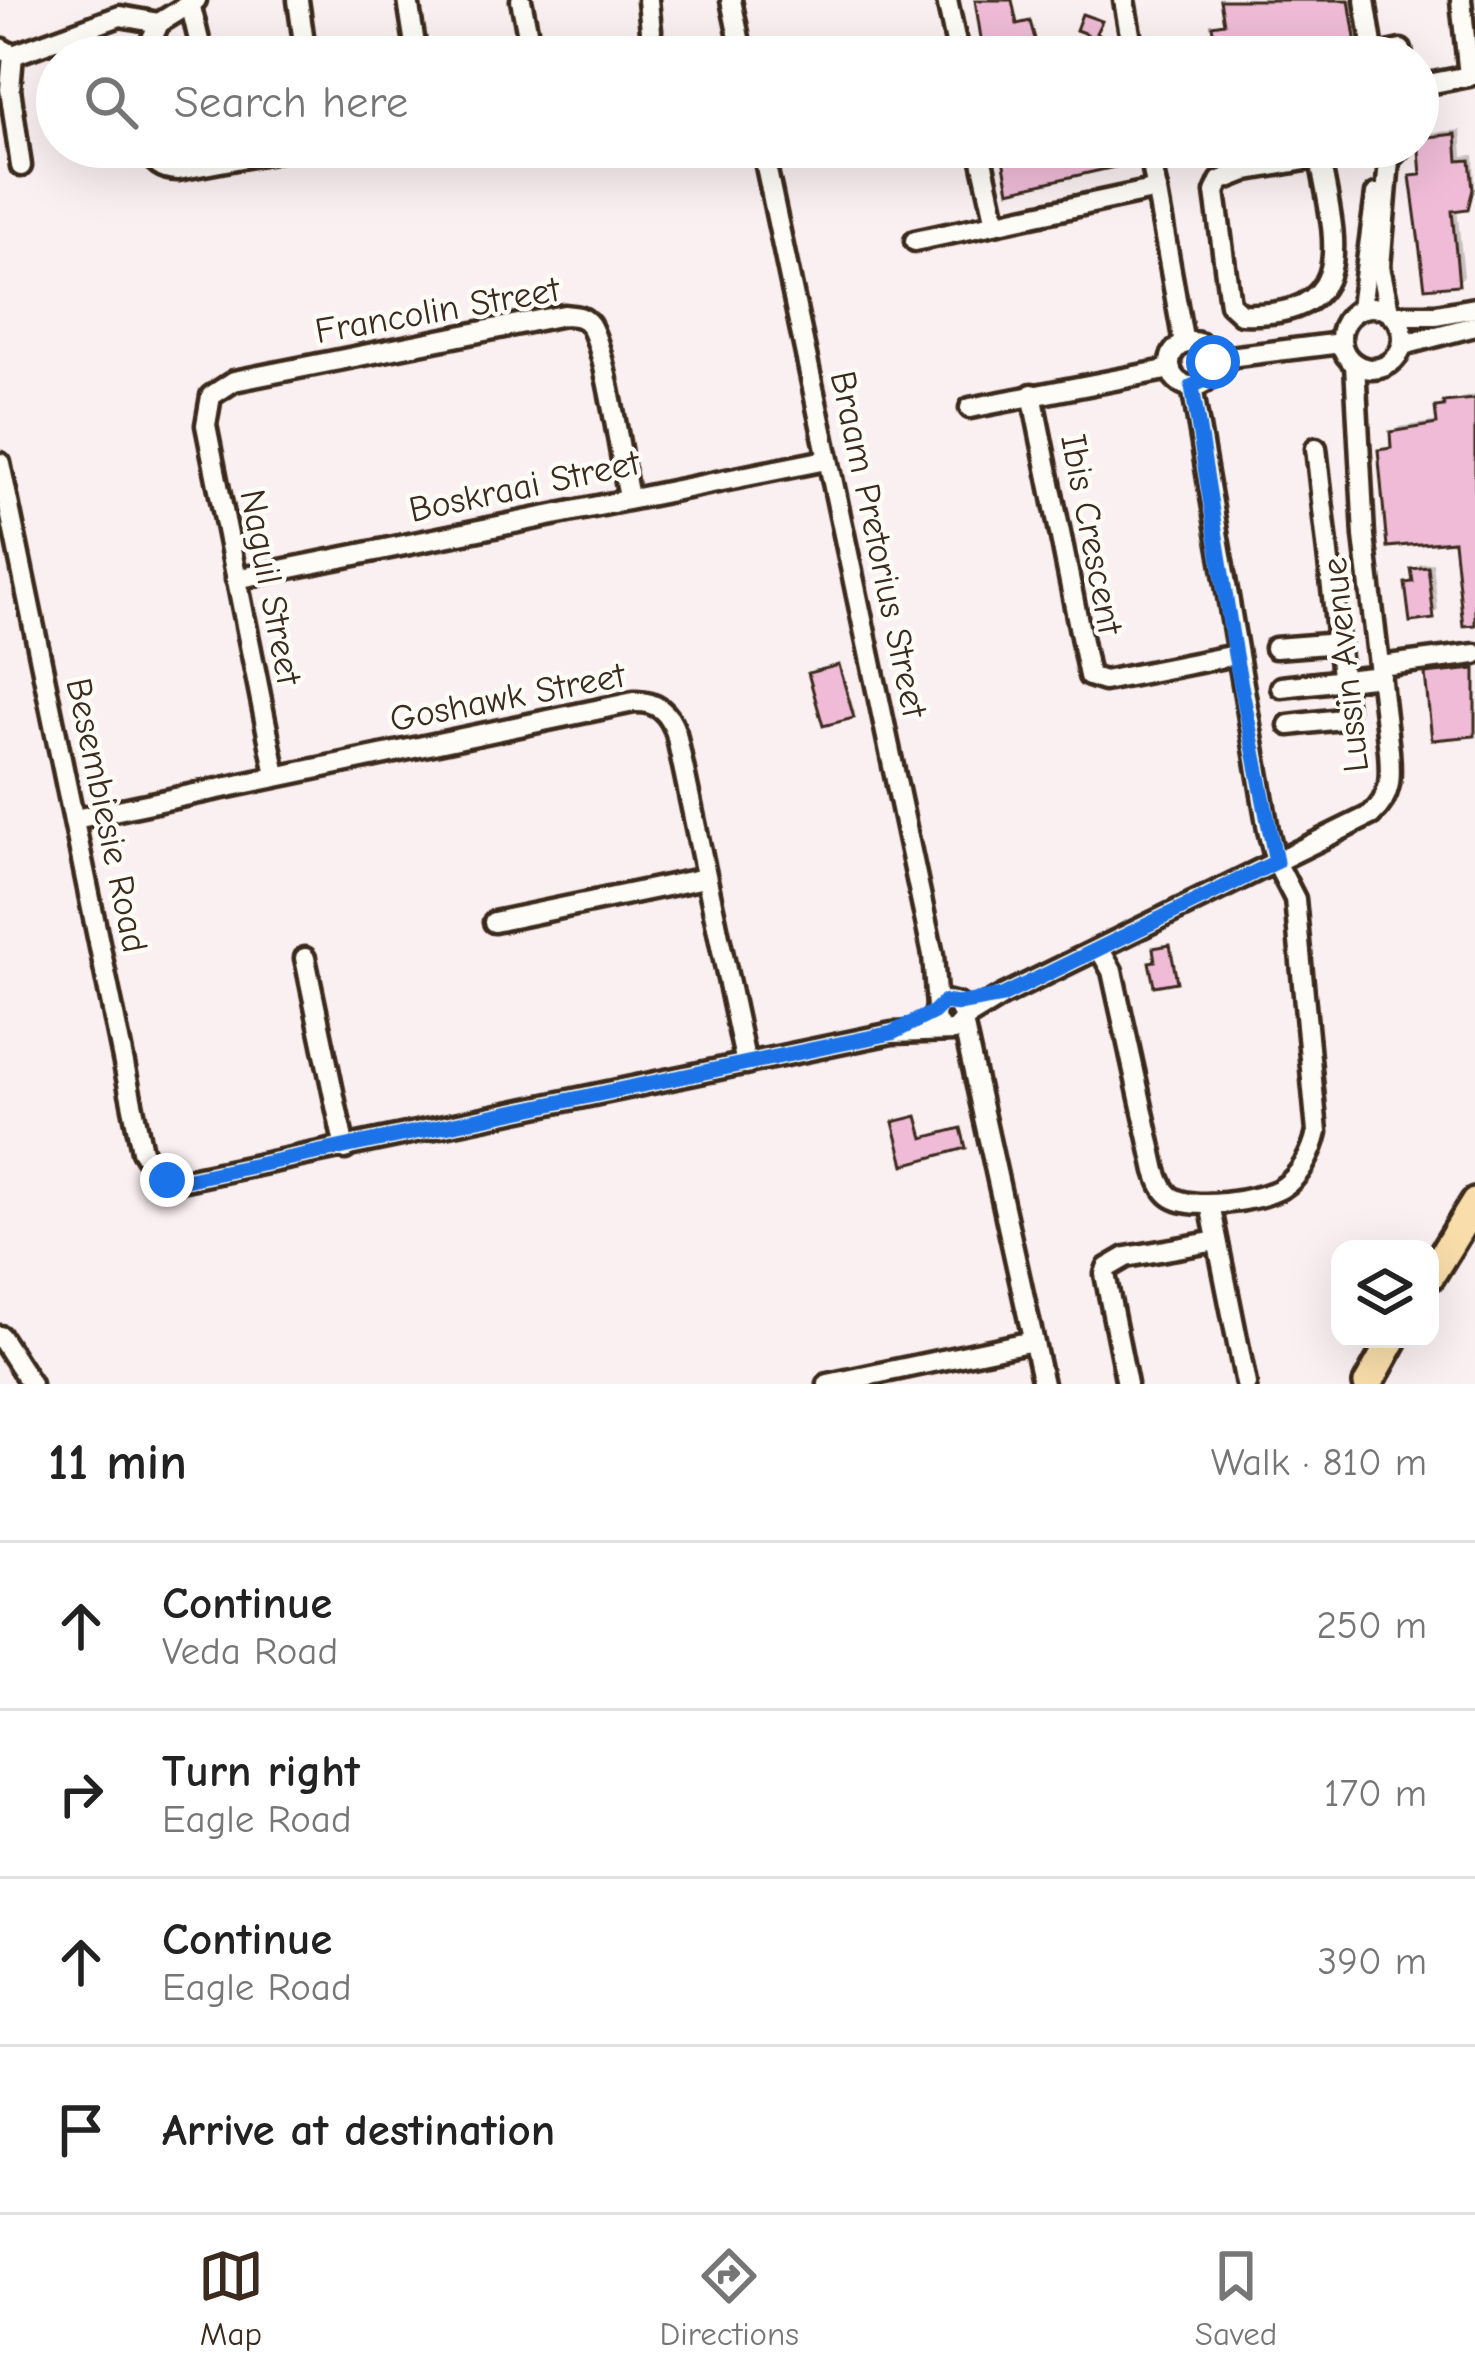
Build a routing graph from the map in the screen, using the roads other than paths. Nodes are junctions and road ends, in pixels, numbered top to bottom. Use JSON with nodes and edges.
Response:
{"nodes":[{"id":1,"x":298,"y":0,"type":"edge"},
{"id":2,"x":408,"y":0,"type":"edge"},
{"id":3,"x":521,"y":0,"type":"edge"},
{"id":4,"x":648,"y":0,"type":"edge"},
{"id":5,"x":731,"y":0,"type":"edge"},
{"id":6,"x":947,"y":0,"type":"edge"},
{"id":7,"x":1124,"y":0,"type":"edge"},
{"id":8,"x":1365,"y":0,"type":"edge"},
{"id":9,"x":1461,"y":0,"type":"edge"},
{"id":10,"x":193,"y":2,"type":"edge"},
{"id":11,"x":118,"y":8,"type":"edge"},
{"id":12,"x":159,"y":22,"type":"junction"},
{"id":13,"x":527,"y":30,"type":"dead end"},
{"id":14,"x":651,"y":31,"type":"dead end"},
{"id":15,"x":47,"y":36,"type":"edge"},
{"id":16,"x":153,"y":36,"type":"edge"},
{"id":17,"x":199,"y":36,"type":"edge"},
{"id":18,"x":303,"y":36,"type":"edge"},
{"id":19,"x":414,"y":36,"type":"edge"},
{"id":20,"x":736,"y":36,"type":"edge"},
{"id":21,"x":955,"y":36,"type":"edge"},
{"id":22,"x":1130,"y":36,"type":"edge"},
{"id":23,"x":1371,"y":36,"type":"edge"},
{"id":24,"x":36,"y":40,"type":"edge"},
{"id":25,"x":6,"y":52,"type":"edge"},
{"id":26,"x":1439,"y":82,"type":"edge"},
{"id":27,"x":21,"y":166,"type":"dead end"},
{"id":28,"x":766,"y":168,"type":"edge"},
{"id":29,"x":984,"y":168,"type":"edge"},
{"id":30,"x":1153,"y":168,"type":"edge"},
{"id":31,"x":1267,"y":168,"type":"edge"},
{"id":32,"x":1322,"y":168,"type":"edge"},
{"id":33,"x":1379,"y":168,"type":"edge"},
{"id":34,"x":1381,"y":168,"type":"edge"},
{"id":35,"x":1157,"y":189,"type":"junction"},
{"id":36,"x":996,"y":223,"type":"junction"},
{"id":37,"x":915,"y":241,"type":"dead end"},
{"id":38,"x":1361,"y":308,"type":"junction"},
{"id":39,"x":1475,"y":308,"type":"edge"},
{"id":40,"x":1392,"y":313,"type":"junction"},
{"id":41,"x":1475,"y":326,"type":"edge"},
{"id":42,"x":1184,"y":344,"type":"junction"},
{"id":43,"x":1341,"y":344,"type":"junction"},
{"id":44,"x":1402,"y":345,"type":"junction"},
{"id":45,"x":1213,"y":359,"type":"junction"},
{"id":46,"x":1365,"y":367,"type":"junction"},
{"id":47,"x":1171,"y":369,"type":"junction"},
{"id":48,"x":1192,"y":386,"type":"junction"},
{"id":49,"x":1033,"y":394,"type":"junction"},
{"id":50,"x":970,"y":408,"type":"dead end"},
{"id":51,"x":206,"y":412,"type":"joint"},
{"id":52,"x":1316,"y":448,"type":"dead end"},
{"id":53,"x":826,"y":460,"type":"junction"},
{"id":54,"x":0,"y":463,"type":"edge"},
{"id":55,"x":629,"y":497,"type":"junction"},
{"id":56,"x":1364,"y":536,"type":"junction"},
{"id":57,"x":1327,"y":539,"type":"junction"},
{"id":58,"x":236,"y":579,"type":"junction"},
{"id":59,"x":1339,"y":644,"type":"junction"},
{"id":60,"x":1275,"y":648,"type":"dead end"},
{"id":61,"x":1475,"y":654,"type":"edge"},
{"id":62,"x":1235,"y":655,"type":"junction"},
{"id":63,"x":1380,"y":671,"type":"junction"},
{"id":64,"x":1343,"y":680,"type":"junction"},
{"id":65,"x":1281,"y":687,"type":"dead end"},
{"id":66,"x":1289,"y":724,"type":"dead end"},
{"id":67,"x":276,"y":775,"type":"junction"},
{"id":68,"x":75,"y":819,"type":"junction"},
{"id":69,"x":1276,"y":862,"type":"junction"},
{"id":70,"x":706,"y":878,"type":"junction"},
{"id":71,"x":494,"y":922,"type":"dead end"},
{"id":72,"x":1100,"y":950,"type":"junction"},
{"id":73,"x":305,"y":958,"type":"dead end"},
{"id":74,"x":950,"y":1016,"type":"junction"},
{"id":75,"x":746,"y":1064,"type":"junction"},
{"id":76,"x":345,"y":1149,"type":"junction"},
{"id":77,"x":1475,"y":1203,"type":"edge"},
{"id":78,"x":1210,"y":1204,"type":"junction"},
{"id":79,"x":1475,"y":1222,"type":"edge"},
{"id":80,"x":1217,"y":1241,"type":"junction"},
{"id":81,"x":1439,"y":1261,"type":"edge"},
{"id":82,"x":1439,"y":1262,"type":"edge"},
{"id":83,"x":0,"y":1336,"type":"edge"},
{"id":84,"x":1033,"y":1341,"type":"junction"},
{"id":85,"x":1388,"y":1348,"type":"edge"},
{"id":86,"x":31,"y":1384,"type":"edge"},
{"id":87,"x":828,"y":1384,"type":"edge"},
{"id":88,"x":1042,"y":1384,"type":"edge"},
{"id":89,"x":1127,"y":1384,"type":"edge"},
{"id":90,"x":1246,"y":1384,"type":"edge"},
{"id":91,"x":1368,"y":1384,"type":"edge"}],
"edges":[{"from":1,"to":18,"type":"street"},
{"from":2,"to":19,"type":"street"},
{"from":3,"to":13,"type":"street"},
{"from":4,"to":14,"type":"street"},
{"from":5,"to":20,"type":"street"},
{"from":6,"to":21,"type":"street"},
{"from":7,"to":22,"type":"street"},
{"from":8,"to":23,"type":"street"},
{"from":9,"to":26,"type":"street"},
{"from":10,"to":12,"type":"street"},
{"from":10,"to":17,"type":"street"},
{"from":11,"to":12,"type":"street"},
{"from":11,"to":15,"type":"street"},
{"from":12,"to":16,"type":"street"},
{"from":24,"to":25,"type":"street"},
{"from":25,"to":27,"type":"street"},
{"from":28,"to":53,"type":"street","name":"Braam Pretorius Street"},
{"from":29,"to":36,"type":"street"},
{"from":30,"to":35,"type":"street"},
{"from":31,"to":32,"type":"street"},
{"from":33,"to":38,"type":"street"},
{"from":34,"to":40,"type":"street"},
{"from":35,"to":36,"type":"street"},
{"from":35,"to":42,"type":"street"},
{"from":36,"to":37,"type":"street"},
{"from":38,"to":40,"type":"street"},
{"from":38,"to":43,"type":"street"},
{"from":39,"to":40,"type":"street"},
{"from":40,"to":44,"type":"street"},
{"from":41,"to":44,"type":"street"},
{"from":42,"to":45,"type":"street"},
{"from":42,"to":47,"type":"street"},
{"from":43,"to":45,"type":"street"},
{"from":43,"to":46,"type":"street"},
{"from":44,"to":46,"type":"street","name":"Lussin Avenue"},
{"from":45,"to":48,"type":"street"},
{"from":46,"to":56,"type":"street","name":"Lussin Avenue"},
{"from":47,"to":48,"type":"street"},
{"from":47,"to":49,"type":"street","name":"Ibis Crescent"},
{"from":48,"to":62,"type":"street"},
{"from":49,"to":50,"type":"street"},
{"from":49,"to":62,"type":"street","name":"Ibis Crescent"},
{"from":51,"to":55,"type":"street","name":"Francolin Street"},
{"from":51,"to":58,"type":"street","name":"Naguil Street"},
{"from":52,"to":57,"type":"street"},
{"from":53,"to":55,"type":"street","name":"Boskraai Street"},
{"from":53,"to":74,"type":"street","name":"Braam Pretorius Street"},
{"from":54,"to":68,"type":"street","name":"Besembiesie Road"},
{"from":55,"to":58,"type":"street","name":"Boskraai Street"},
{"from":56,"to":57,"type":"street"},
{"from":56,"to":63,"type":"street","name":"Lussin Avenue"},
{"from":57,"to":59,"type":"street"},
{"from":58,"to":67,"type":"street","name":"Naguil Street"},
{"from":59,"to":60,"type":"street"},
{"from":59,"to":64,"type":"street"},
{"from":61,"to":63,"type":"street"},
{"from":62,"to":69,"type":"street"},
{"from":63,"to":64,"type":"street"},
{"from":63,"to":69,"type":"street","name":"Lussin Avenue"},
{"from":64,"to":65,"type":"street"},
{"from":64,"to":66,"type":"street"},
{"from":67,"to":68,"type":"street","name":"Goshawk Street"},
{"from":67,"to":70,"type":"street","name":"Goshawk Street"},
{"from":68,"to":76,"type":"street","name":"Besembiesie Road"},
{"from":69,"to":72,"type":"street"},
{"from":69,"to":78,"type":"street"},
{"from":70,"to":71,"type":"street"},
{"from":70,"to":75,"type":"street","name":"Goshawk Street"},
{"from":72,"to":74,"type":"street"},
{"from":72,"to":78,"type":"street"},
{"from":73,"to":76,"type":"street"},
{"from":74,"to":75,"type":"street"},
{"from":74,"to":84,"type":"street","name":"Braam Pretorius Street"},
{"from":75,"to":76,"type":"street"},
{"from":77,"to":81,"type":"highway"},
{"from":78,"to":80,"type":"street"},
{"from":79,"to":82,"type":"highway"},
{"from":80,"to":89,"type":"street"},
{"from":80,"to":90,"type":"street"},
{"from":83,"to":86,"type":"street"},
{"from":84,"to":87,"type":"street"},
{"from":84,"to":88,"type":"street","name":"Braam Pretorius Street"},
{"from":85,"to":91,"type":"highway"}]}
